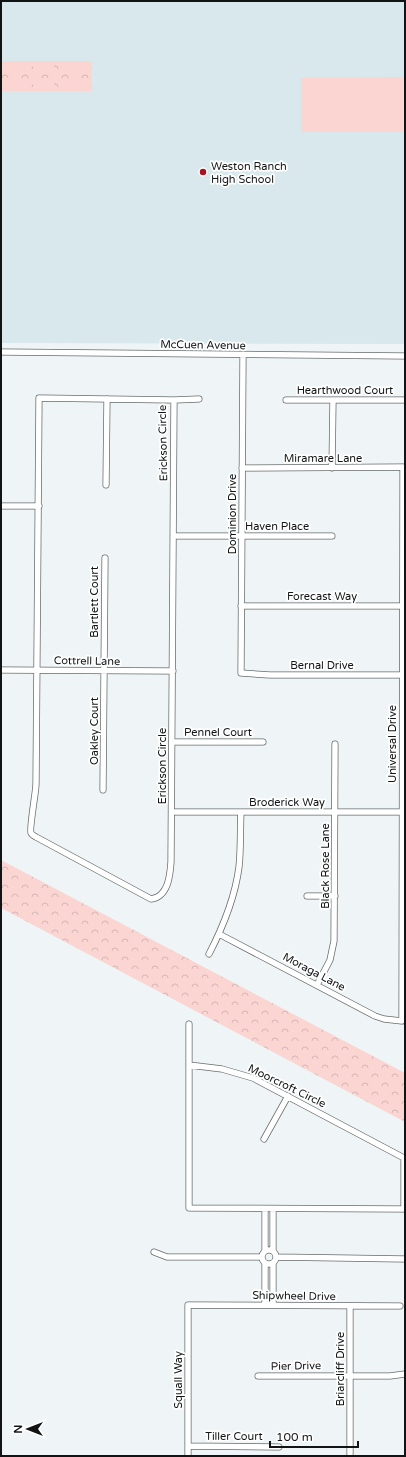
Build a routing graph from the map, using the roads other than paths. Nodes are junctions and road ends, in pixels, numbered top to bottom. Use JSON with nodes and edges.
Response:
{"nodes":[{"id":1,"x":1,"y":352,"type":"edge"},
{"id":2,"x":242,"y":355,"type":"junction"},
{"id":3,"x":405,"y":356,"type":"edge"},
{"id":4,"x":107,"y":399,"type":"junction"},
{"id":5,"x":199,"y":399,"type":"dead end"},
{"id":6,"x":174,"y":400,"type":"junction"},
{"id":7,"x":286,"y":400,"type":"dead end"},
{"id":8,"x":333,"y":400,"type":"junction"},
{"id":9,"x":403,"y":400,"type":"dead end"},
{"id":10,"x":403,"y":467,"type":"joint"},
{"id":11,"x":242,"y":468,"type":"junction"},
{"id":12,"x":332,"y":468,"type":"junction"},
{"id":13,"x":106,"y":485,"type":"dead end"},
{"id":14,"x":1,"y":506,"type":"edge"},
{"id":15,"x":39,"y":506,"type":"junction"},
{"id":16,"x":173,"y":536,"type":"junction"},
{"id":17,"x":242,"y":536,"type":"junction"},
{"id":18,"x":332,"y":536,"type":"dead end"},
{"id":19,"x":104,"y":558,"type":"dead end"},
{"id":20,"x":241,"y":606,"type":"junction"},
{"id":21,"x":403,"y":606,"type":"junction"},
{"id":22,"x":1,"y":670,"type":"edge"},
{"id":23,"x":36,"y":670,"type":"junction"},
{"id":24,"x":104,"y":671,"type":"junction"},
{"id":25,"x":172,"y":671,"type":"junction"},
{"id":26,"x":241,"y":674,"type":"joint"},
{"id":27,"x":403,"y":675,"type":"junction"},
{"id":28,"x":172,"y":742,"type":"junction"},
{"id":29,"x":263,"y":742,"type":"dead end"},
{"id":30,"x":335,"y":744,"type":"dead end"},
{"id":31,"x":103,"y":790,"type":"dead end"},
{"id":32,"x":172,"y":812,"type":"junction"},
{"id":33,"x":240,"y":812,"type":"junction"},
{"id":34,"x":402,"y":812,"type":"junction"},
{"id":35,"x":335,"y":813,"type":"junction"},
{"id":36,"x":308,"y":896,"type":"dead end"},
{"id":37,"x":335,"y":896,"type":"junction"},
{"id":38,"x":219,"y":934,"type":"junction"},
{"id":39,"x":209,"y":954,"type":"dead end"},
{"id":40,"x":317,"y":985,"type":"junction"},
{"id":41,"x":402,"y":1021,"type":"joint"},
{"id":42,"x":189,"y":1024,"type":"dead end"},
{"id":43,"x":189,"y":1064,"type":"junction"},
{"id":44,"x":288,"y":1096,"type":"junction"},
{"id":45,"x":264,"y":1139,"type":"dead end"},
{"id":46,"x":265,"y":1209,"type":"junction"},
{"id":47,"x":274,"y":1209,"type":"junction"},
{"id":48,"x":265,"y":1251,"type":"junction"},
{"id":49,"x":273,"y":1251,"type":"junction"},
{"id":50,"x":154,"y":1252,"type":"dead end"},
{"id":51,"x":262,"y":1257,"type":"junction"},
{"id":52,"x":276,"y":1257,"type":"junction"},
{"id":53,"x":405,"y":1259,"type":"edge"},
{"id":54,"x":265,"y":1263,"type":"junction"},
{"id":55,"x":273,"y":1263,"type":"junction"},
{"id":56,"x":188,"y":1305,"type":"joint"},
{"id":57,"x":265,"y":1305,"type":"junction"},
{"id":58,"x":273,"y":1305,"type":"junction"},
{"id":59,"x":350,"y":1306,"type":"junction"},
{"id":60,"x":400,"y":1306,"type":"dead end"},
{"id":61,"x":405,"y":1374,"type":"edge"},
{"id":62,"x":350,"y":1375,"type":"junction"},
{"id":63,"x":258,"y":1376,"type":"dead end"},
{"id":64,"x":188,"y":1446,"type":"junction"},
{"id":65,"x":279,"y":1447,"type":"dead end"},
{"id":66,"x":188,"y":1456,"type":"edge"},
{"id":67,"x":350,"y":1456,"type":"edge"}],
"edges":[{"from":1,"to":2,"type":"street","name":"McCuen Avenue"},
{"from":2,"to":3,"type":"street","name":"McCuen Avenue"},
{"from":2,"to":11,"type":"street","name":"Dominion Drive"},
{"from":4,"to":6,"type":"street","name":"Erickson Circle"},
{"from":4,"to":13,"type":"street"},
{"from":4,"to":15,"type":"street","name":"Erickson Circle"},
{"from":5,"to":6,"type":"street"},
{"from":6,"to":16,"type":"street","name":"Erickson Circle"},
{"from":7,"to":8,"type":"street","name":"Hearthwood Court"},
{"from":8,"to":9,"type":"street","name":"Hearthwood Court"},
{"from":8,"to":12,"type":"street"},
{"from":10,"to":12,"type":"street","name":"Miramare Lane"},
{"from":10,"to":21,"type":"street","name":"Universal Drive"},
{"from":11,"to":12,"type":"street","name":"Miramare Lane"},
{"from":11,"to":17,"type":"street","name":"Dominion Drive"},
{"from":14,"to":15,"type":"street"},
{"from":15,"to":23,"type":"street","name":"Erickson Circle"},
{"from":16,"to":17,"type":"street","name":"Haven Place"},
{"from":16,"to":25,"type":"street","name":"Erickson Circle"},
{"from":17,"to":18,"type":"street","name":"Haven Place"},
{"from":17,"to":20,"type":"street","name":"Dominion Drive"},
{"from":19,"to":24,"type":"street","name":"Bartlett Court"},
{"from":20,"to":21,"type":"street","name":"Forecast Way"},
{"from":20,"to":26,"type":"street","name":"Dominion Drive"},
{"from":21,"to":27,"type":"street","name":"Universal Drive"},
{"from":22,"to":23,"type":"street","name":"Cottrell Lane"},
{"from":23,"to":24,"type":"street","name":"Cottrell Lane"},
{"from":23,"to":32,"type":"street","name":"Erickson Circle"},
{"from":24,"to":25,"type":"street","name":"Cottrell Lane"},
{"from":24,"to":31,"type":"street","name":"Oakley Court"},
{"from":25,"to":28,"type":"street","name":"Erickson Circle"},
{"from":26,"to":27,"type":"street","name":"Bernal Drive"},
{"from":27,"to":34,"type":"street","name":"Universal Drive"},
{"from":28,"to":29,"type":"street","name":"Pennel Court"},
{"from":28,"to":32,"type":"street","name":"Erickson Circle"},
{"from":30,"to":35,"type":"street","name":"Black Rose Lane"},
{"from":32,"to":33,"type":"street","name":"Broderick Way"},
{"from":33,"to":35,"type":"street","name":"Broderick Way"},
{"from":33,"to":38,"type":"street"},
{"from":34,"to":35,"type":"street","name":"Broderick Way"},
{"from":34,"to":41,"type":"street","name":"Universal Drive"},
{"from":35,"to":37,"type":"street","name":"Black Rose Lane"},
{"from":36,"to":37,"type":"street"},
{"from":37,"to":40,"type":"street","name":"Black Rose Lane"},
{"from":38,"to":39,"type":"street"},
{"from":38,"to":40,"type":"street","name":"Moraga Lane"},
{"from":40,"to":41,"type":"street","name":"Moraga Lane"},
{"from":42,"to":43,"type":"street"},
{"from":43,"to":44,"type":"street","name":"Moorcroft Circle"},
{"from":43,"to":46,"type":"street","name":"Moorcroft Circle"},
{"from":44,"to":45,"type":"street"},
{"from":44,"to":47,"type":"street","name":"Moorcroft Circle"},
{"from":46,"to":47,"type":"street","name":"Moorcroft Circle"},
{"from":46,"to":48,"type":"street"},
{"from":47,"to":49,"type":"street"},
{"from":48,"to":49,"type":"street"},
{"from":48,"to":51,"type":"street"},
{"from":49,"to":52,"type":"street"},
{"from":50,"to":51,"type":"street"},
{"from":51,"to":54,"type":"street"},
{"from":52,"to":53,"type":"street"},
{"from":52,"to":55,"type":"street"},
{"from":54,"to":55,"type":"street"},
{"from":54,"to":57,"type":"street"},
{"from":55,"to":58,"type":"street"},
{"from":56,"to":57,"type":"street","name":"Shipwheel Drive"},
{"from":56,"to":64,"type":"street","name":"Squall Way"},
{"from":57,"to":58,"type":"street","name":"Shipwheel Drive"},
{"from":58,"to":59,"type":"street","name":"Shipwheel Drive"},
{"from":59,"to":60,"type":"street","name":"Shipwheel Drive"},
{"from":59,"to":62,"type":"street","name":"Briarcliff Drive"},
{"from":61,"to":62,"type":"street","name":"Pier Drive"},
{"from":62,"to":63,"type":"street","name":"Pier Drive"},
{"from":62,"to":67,"type":"street","name":"Briarcliff Drive"},
{"from":64,"to":65,"type":"street","name":"Tiller Court"},
{"from":64,"to":66,"type":"street","name":"Squall Way"}]}
